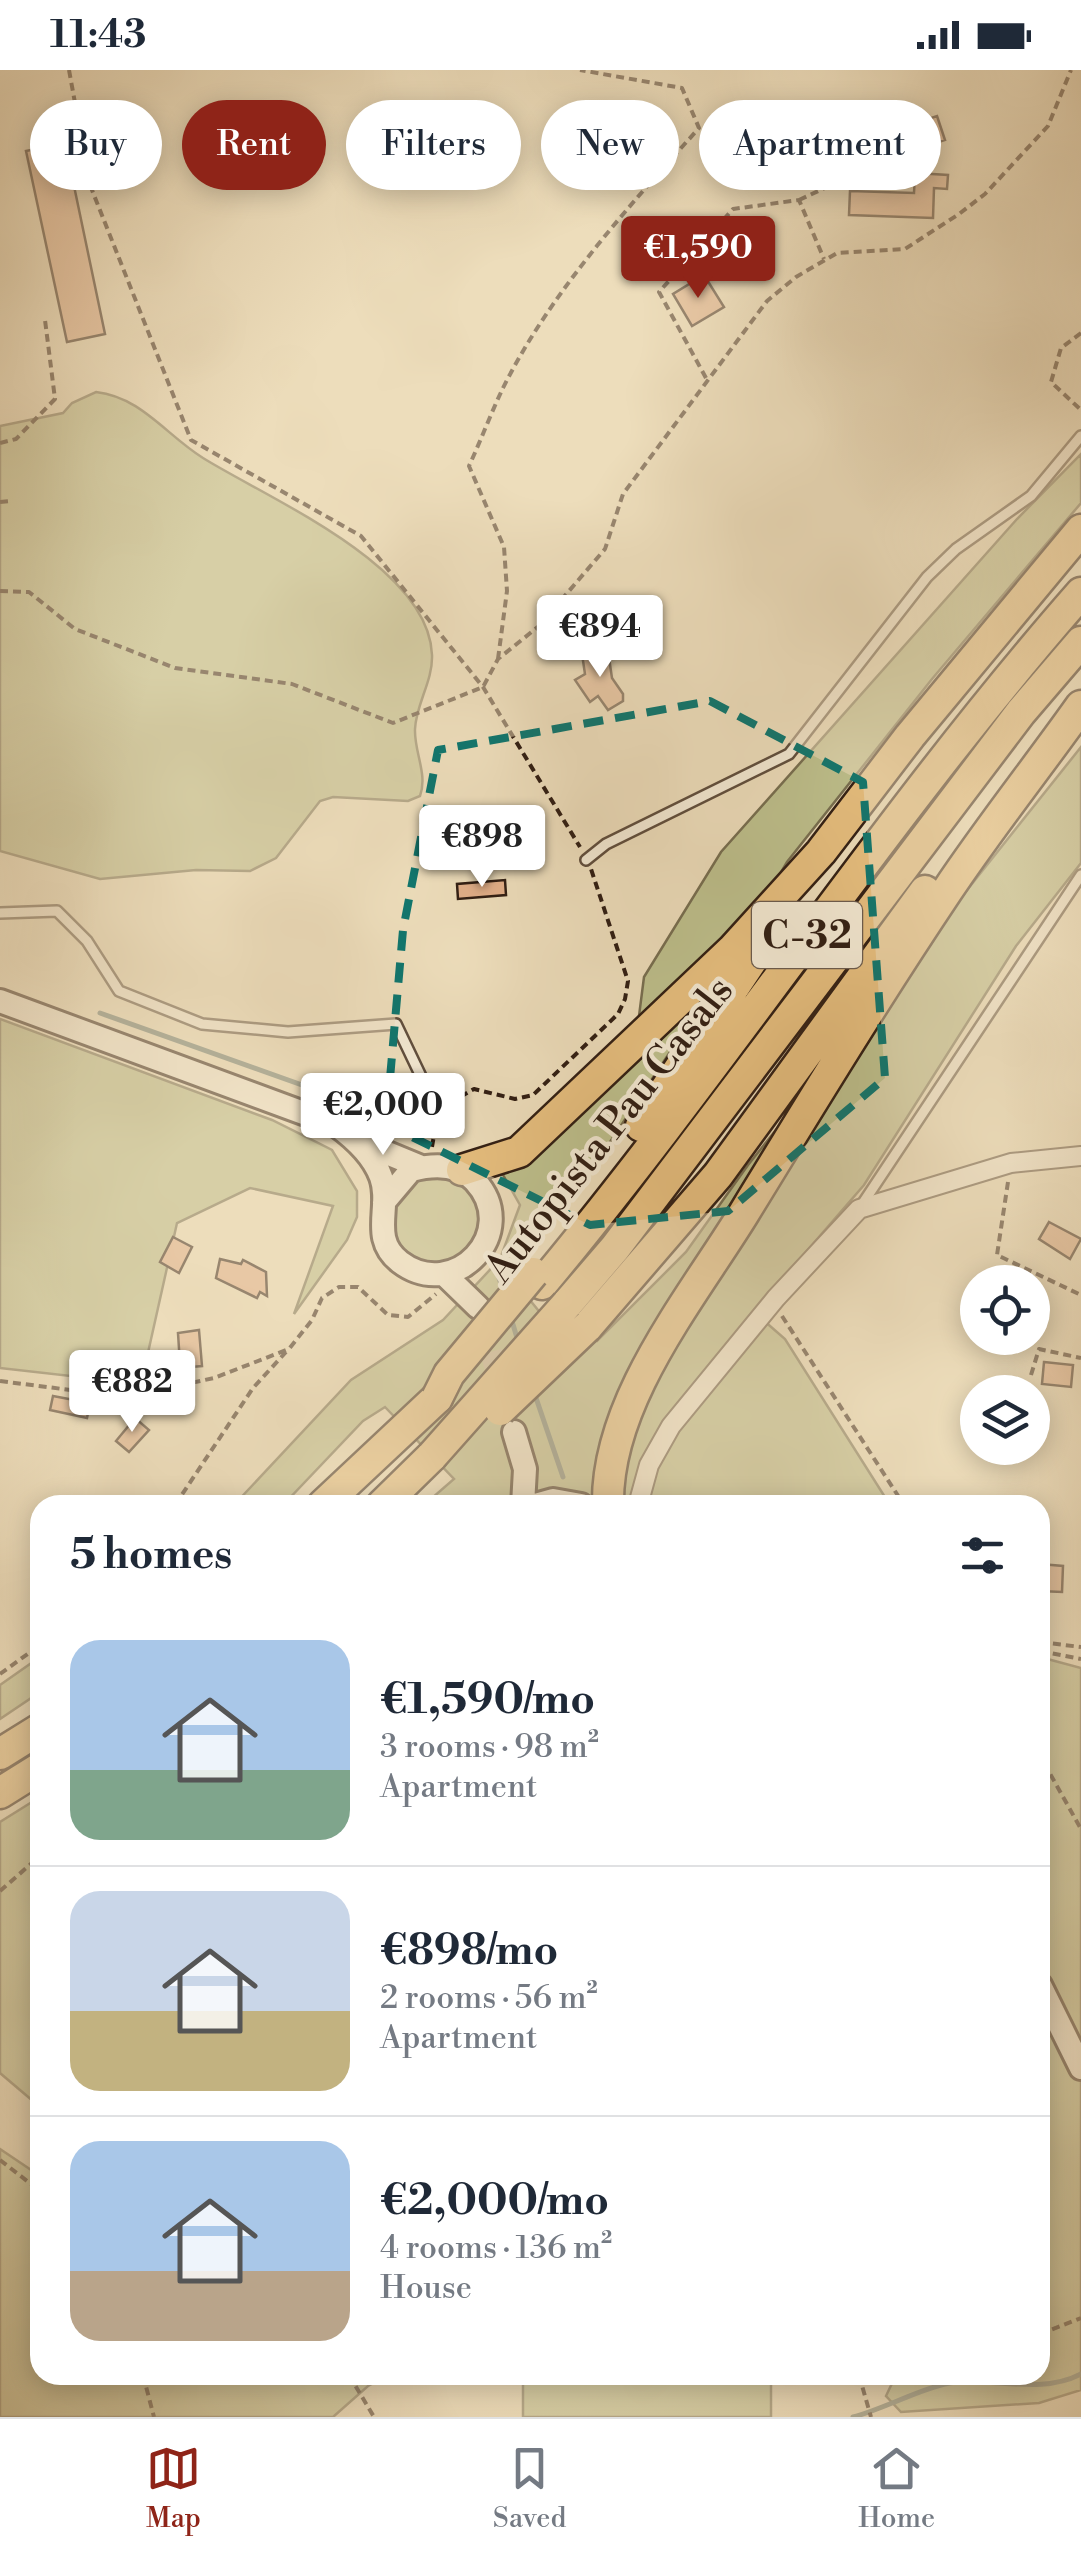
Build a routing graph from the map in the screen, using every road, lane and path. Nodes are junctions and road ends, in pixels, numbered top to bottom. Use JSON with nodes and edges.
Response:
{"nodes":[{"id":1,"x":69,"y":70,"type":"edge"},
{"id":2,"x":580,"y":70,"type":"edge"},
{"id":3,"x":1071,"y":70,"type":"edge"},
{"id":4,"x":821,"y":190,"type":"edge"},
{"id":5,"x":800,"y":200,"type":"junction"},
{"id":6,"x":824,"y":259,"type":"junction"},
{"id":7,"x":45,"y":320,"type":"dead end"},
{"id":8,"x":1081,"y":333,"type":"edge"},
{"id":9,"x":706,"y":378,"type":"junction"},
{"id":10,"x":1081,"y":410,"type":"edge"},
{"id":11,"x":1081,"y":436,"type":"edge"},
{"id":12,"x":0,"y":443,"type":"edge"},
{"id":13,"x":11,"y":500,"type":"dead end"},
{"id":14,"x":0,"y":502,"type":"edge"},
{"id":15,"x":1081,"y":530,"type":"edge"},
{"id":16,"x":0,"y":591,"type":"edge"},
{"id":17,"x":1081,"y":593,"type":"edge"},
{"id":18,"x":1081,"y":642,"type":"edge"},
{"id":19,"x":498,"y":658,"type":"junction"},
{"id":20,"x":483,"y":687,"type":"junction"},
{"id":21,"x":1081,"y":704,"type":"edge"},
{"id":22,"x":821,"y":852,"type":"junction"},
{"id":23,"x":586,"y":860,"type":"junction"},
{"id":24,"x":1081,"y":875,"type":"edge"},
{"id":25,"x":0,"y":913,"type":"edge"},
{"id":26,"x":0,"y":1000,"type":"edge"},
{"id":27,"x":474,"y":1089,"type":"dead end"},
{"id":28,"x":438,"y":1112,"type":"dead end"},
{"id":29,"x":358,"y":1140,"type":"junction"},
{"id":30,"x":1081,"y":1156,"type":"edge"},
{"id":31,"x":1011,"y":1162,"type":"junction"},
{"id":32,"x":421,"y":1167,"type":"junction"},
{"id":33,"x":462,"y":1170,"type":"junction"},
{"id":34,"x":384,"y":1202,"type":"junction"},
{"id":35,"x":859,"y":1208,"type":"junction"},
{"id":36,"x":472,"y":1262,"type":"junction"},
{"id":37,"x":439,"y":1275,"type":"junction"},
{"id":38,"x":537,"y":1278,"type":"junction"},
{"id":39,"x":1081,"y":1295,"type":"edge"},
{"id":40,"x":773,"y":1302,"type":"junction"},
{"id":41,"x":577,"y":1316,"type":"junction"},
{"id":42,"x":290,"y":1349,"type":"junction"},
{"id":43,"x":1081,"y":1358,"type":"edge"},
{"id":44,"x":1032,"y":1375,"type":"edge"},
{"id":45,"x":0,"y":1382,"type":"edge"},
{"id":46,"x":514,"y":1432,"type":"dead end"},
{"id":47,"x":436,"y":1462,"type":"junction"},
{"id":48,"x":526,"y":1469,"type":"junction"},
{"id":49,"x":182,"y":1495,"type":"edge"},
{"id":50,"x":334,"y":1495,"type":"edge"},
{"id":51,"x":395,"y":1495,"type":"edge"},
{"id":52,"x":410,"y":1495,"type":"edge"},
{"id":53,"x":524,"y":1495,"type":"edge"},
{"id":54,"x":540,"y":1495,"type":"edge"},
{"id":55,"x":608,"y":1495,"type":"edge"},
{"id":56,"x":641,"y":1495,"type":"edge"},
{"id":57,"x":898,"y":1495,"type":"edge"},
{"id":58,"x":1050,"y":1643,"type":"edge"},
{"id":59,"x":1081,"y":1647,"type":"edge"},
{"id":60,"x":30,"y":1652,"type":"edge"},
{"id":61,"x":1050,"y":1654,"type":"edge"},
{"id":62,"x":1081,"y":1659,"type":"edge"},
{"id":63,"x":0,"y":1674,"type":"edge"},
{"id":64,"x":30,"y":1735,"type":"edge"},
{"id":65,"x":0,"y":1754,"type":"edge"},
{"id":66,"x":30,"y":1774,"type":"edge"},
{"id":67,"x":1050,"y":1774,"type":"edge"},
{"id":68,"x":0,"y":1793,"type":"edge"},
{"id":69,"x":1081,"y":1830,"type":"edge"},
{"id":70,"x":30,"y":1865,"type":"edge"},
{"id":71,"x":0,"y":1891,"type":"edge"},
{"id":72,"x":1050,"y":2004,"type":"edge"},
{"id":73,"x":1081,"y":2068,"type":"edge"},
{"id":74,"x":0,"y":2160,"type":"edge"},
{"id":75,"x":30,"y":2184,"type":"edge"},
{"id":76,"x":1081,"y":2318,"type":"edge"},
{"id":77,"x":1050,"y":2330,"type":"edge"},
{"id":78,"x":146,"y":2385,"type":"edge"},
{"id":79,"x":355,"y":2385,"type":"edge"},
{"id":80,"x":862,"y":2385,"type":"edge"},
{"id":81,"x":154,"y":2417,"type":"edge"},
{"id":82,"x":374,"y":2417,"type":"edge"},
{"id":83,"x":871,"y":2417,"type":"edge"}],
"edges":[{"from":1,"to":20,"type":"path"},
{"from":2,"to":19,"type":"path"},
{"from":3,"to":6,"type":"path"},
{"from":4,"to":5,"type":"path"},
{"from":5,"to":6,"type":"path"},
{"from":5,"to":9,"type":"path"},
{"from":6,"to":9,"type":"path"},
{"from":7,"to":12,"type":"path"},
{"from":8,"to":10,"type":"path"},
{"from":9,"to":19,"type":"path"},
{"from":11,"to":23,"type":"lane"},
{"from":13,"to":14,"type":"path"},
{"from":15,"to":22,"type":"highway"},
{"from":16,"to":20,"type":"path"},
{"from":17,"to":38,"type":"highway","name":"Autopista Pau Casals","number":"C-32"},
{"from":18,"to":41,"type":"highway","name":"Autopista Pau Casals","number":"C-32"},
{"from":19,"to":20,"type":"path"},
{"from":20,"to":23,"type":"path"},
{"from":21,"to":41,"type":"highway"},
{"from":21,"to":55,"type":"highway"},
{"from":22,"to":33,"type":"highway"},
{"from":22,"to":38,"type":"highway"},
{"from":23,"to":27,"type":"path"},
{"from":24,"to":35,"type":"lane"},
{"from":25,"to":28,"type":"lane"},
{"from":26,"to":29,"type":"street"},
{"from":29,"to":32,"type":"street"},
{"from":29,"to":34,"type":"street"},
{"from":30,"to":31,"type":"street"},
{"from":31,"to":35,"type":"street"},
{"from":31,"to":39,"type":"path"},
{"from":32,"to":33,"type":"street"},
{"from":32,"to":34,"type":"street"},
{"from":33,"to":36,"type":"street"},
{"from":34,"to":37,"type":"street"},
{"from":35,"to":40,"type":"street"},
{"from":36,"to":37,"type":"street"},
{"from":36,"to":37,"type":"street"},
{"from":37,"to":42,"type":"path"},
{"from":38,"to":50,"type":"highway","name":"Autopista Pau Casals","number":"C-32","bridge":true},
{"from":40,"to":56,"type":"street"},
{"from":40,"to":57,"type":"path"},
{"from":41,"to":47,"type":"highway","name":"Autopista Pau Casals","number":"C-32","bridge":true},
{"from":42,"to":45,"type":"path"},
{"from":42,"to":49,"type":"path"},
{"from":43,"to":44,"type":"path"},
{"from":46,"to":48,"type":"street"},
{"from":47,"to":51,"type":"highway","name":"Autopista Pau Casals","number":"C-32"},
{"from":47,"to":52,"type":"highway"},
{"from":48,"to":53,"type":"street"},
{"from":48,"to":54,"type":"street"},
{"from":58,"to":59,"type":"path"},
{"from":60,"to":63,"type":"path"},
{"from":61,"to":62,"type":"path"},
{"from":64,"to":65,"type":"highway"},
{"from":66,"to":68,"type":"highway"},
{"from":67,"to":69,"type":"path"},
{"from":70,"to":71,"type":"path"},
{"from":72,"to":73,"type":"street"},
{"from":74,"to":75,"type":"path"},
{"from":76,"to":77,"type":"path"},
{"from":78,"to":81,"type":"path"},
{"from":79,"to":82,"type":"path"},
{"from":80,"to":83,"type":"path"}]}
